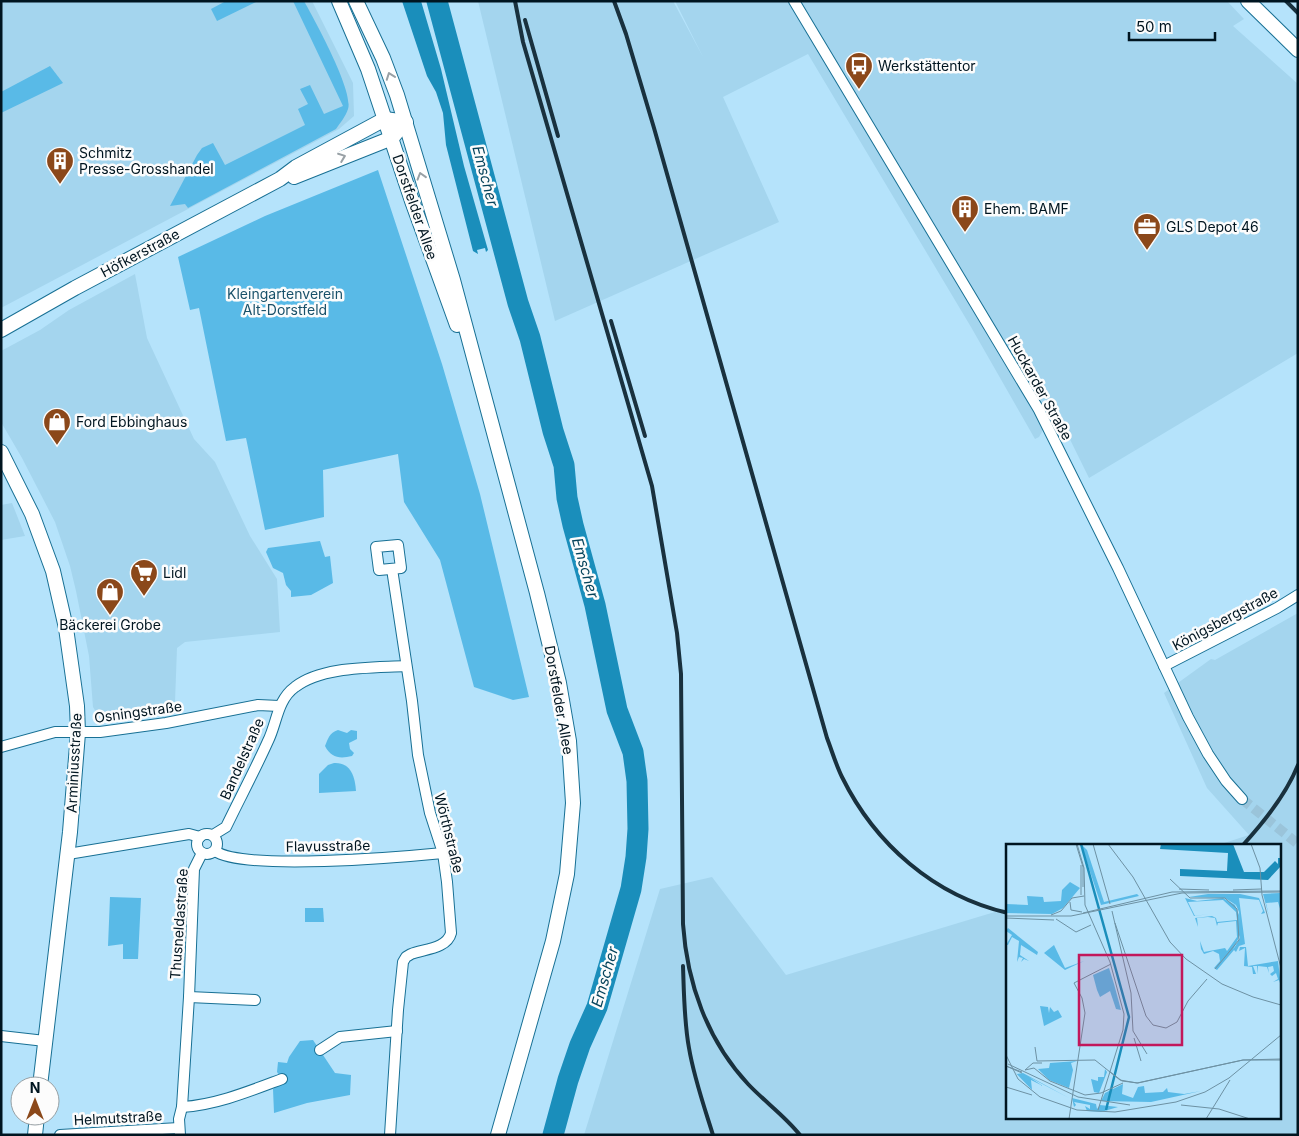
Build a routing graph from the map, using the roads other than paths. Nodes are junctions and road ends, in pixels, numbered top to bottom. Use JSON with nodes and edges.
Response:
{"nodes":[{"id":1,"x":339,"y":1,"type":"edge"},
{"id":2,"x":356,"y":1,"type":"edge"},
{"id":3,"x":794,"y":1,"type":"edge"},
{"id":4,"x":1248,"y":1,"type":"edge"},
{"id":5,"x":1298,"y":50,"type":"edge"},
{"id":6,"x":385,"y":119,"type":"junction"},
{"id":7,"x":406,"y":122,"type":"junction"},
{"id":8,"x":392,"y":138,"type":"junction"},
{"id":9,"x":280,"y":179,"type":"junction"},
{"id":10,"x":1,"y":330,"type":"edge"},
{"id":11,"x":490,"y":412,"type":"junction"},
{"id":12,"x":1,"y":452,"type":"edge"},
{"id":13,"x":392,"y":569,"type":"dead end"},
{"id":14,"x":1298,"y":595,"type":"edge"},
{"id":15,"x":406,"y":666,"type":"junction"},
{"id":16,"x":1164,"y":666,"type":"junction"},
{"id":17,"x":279,"y":706,"type":"junction"},
{"id":18,"x":78,"y":733,"type":"junction"},
{"id":19,"x":1,"y":748,"type":"edge"},
{"id":20,"x":1242,"y":799,"type":"tunnel mouth"},
{"id":21,"x":213,"y":835,"type":"junction"},
{"id":22,"x":200,"y":837,"type":"junction"},
{"id":23,"x":215,"y":851,"type":"junction"},
{"id":24,"x":202,"y":853,"type":"junction"},
{"id":25,"x":443,"y":853,"type":"junction"},
{"id":26,"x":68,"y":854,"type":"junction"},
{"id":27,"x":189,"y":997,"type":"junction"},
{"id":28,"x":255,"y":1000,"type":"dead end"},
{"id":29,"x":397,"y":1031,"type":"junction"},
{"id":30,"x":1,"y":1036,"type":"edge"},
{"id":31,"x":45,"y":1041,"type":"junction"},
{"id":32,"x":320,"y":1050,"type":"dead end"},
{"id":33,"x":41,"y":1076,"type":"edge"},
{"id":34,"x":282,"y":1079,"type":"dead end"},
{"id":35,"x":182,"y":1107,"type":"junction"},
{"id":36,"x":179,"y":1131,"type":"edge"},
{"id":37,"x":60,"y":1135,"type":"edge"},
{"id":38,"x":390,"y":1135,"type":"edge"},
{"id":39,"x":498,"y":1135,"type":"edge"}],
"edges":[{"from":1,"to":6,"type":"main road","name":"Dorstfelder Allee"},
{"from":7,"to":2,"type":"main road","name":"Dorstfelder Allee","one_way":true},
{"from":3,"to":16,"type":"street","name":"Huckarder Straße"},
{"from":4,"to":5,"type":"main road"},
{"from":6,"to":7,"type":"main road"},
{"from":6,"to":8,"type":"main road","name":"Dorstfelder Allee"},
{"from":6,"to":9,"type":"main road","name":"Höfkerstraße"},
{"from":7,"to":8,"type":"main road","name":"Höfkerstraße"},
{"from":11,"to":7,"type":"main road","name":"Dorstfelder Allee","one_way":true},
{"from":9,"to":8,"type":"main road","name":"Höfkerstraße","one_way":true},
{"from":8,"to":11,"type":"main road","name":"Dorstfelder Allee"},
{"from":9,"to":10,"type":"main road","name":"Höfkerstraße"},
{"from":11,"to":39,"type":"main road","name":"Dorstfelder Allee"},
{"from":12,"to":18,"type":"main road","name":"Arminiusstraße"},
{"from":13,"to":15,"type":"street","name":"Wörthstraße"},
{"from":14,"to":16,"type":"street","name":"Königsbergstraße"},
{"from":15,"to":17,"type":"street","name":"Bandelstraße"},
{"from":15,"to":25,"type":"street","name":"Wörthstraße"},
{"from":16,"to":20,"type":"street","name":"Huckarder Straße"},
{"from":17,"to":18,"type":"street","name":"Osningstraße"},
{"from":17,"to":21,"type":"street","name":"Bandelstraße"},
{"from":18,"to":19,"type":"street","name":"Osningstraße"},
{"from":18,"to":26,"type":"main road","name":"Arminiusstraße"},
{"from":21,"to":22,"type":"street"},
{"from":21,"to":23,"type":"street"},
{"from":22,"to":24,"type":"street"},
{"from":22,"to":26,"type":"street"},
{"from":23,"to":24,"type":"street"},
{"from":23,"to":25,"type":"street","name":"Flavusstraße"},
{"from":24,"to":27,"type":"street","name":"Thusneldastraße"},
{"from":25,"to":29,"type":"street","name":"Wörthstraße"},
{"from":26,"to":31,"type":"main road","name":"Arminiusstraße"},
{"from":27,"to":28,"type":"street","name":"Thusneldastraße"},
{"from":27,"to":35,"type":"street","name":"Thusneldastraße"},
{"from":29,"to":32,"type":"street"},
{"from":29,"to":38,"type":"street","name":"Wörthstraße"},
{"from":30,"to":31,"type":"street"},
{"from":31,"to":33,"type":"main road","name":"Arminiusstraße"},
{"from":34,"to":35,"type":"street","name":"Helmutstraße"},
{"from":35,"to":36,"type":"street","name":"Thusneldastraße"},
{"from":36,"to":37,"type":"street","name":"Helmutstraße"}]}
